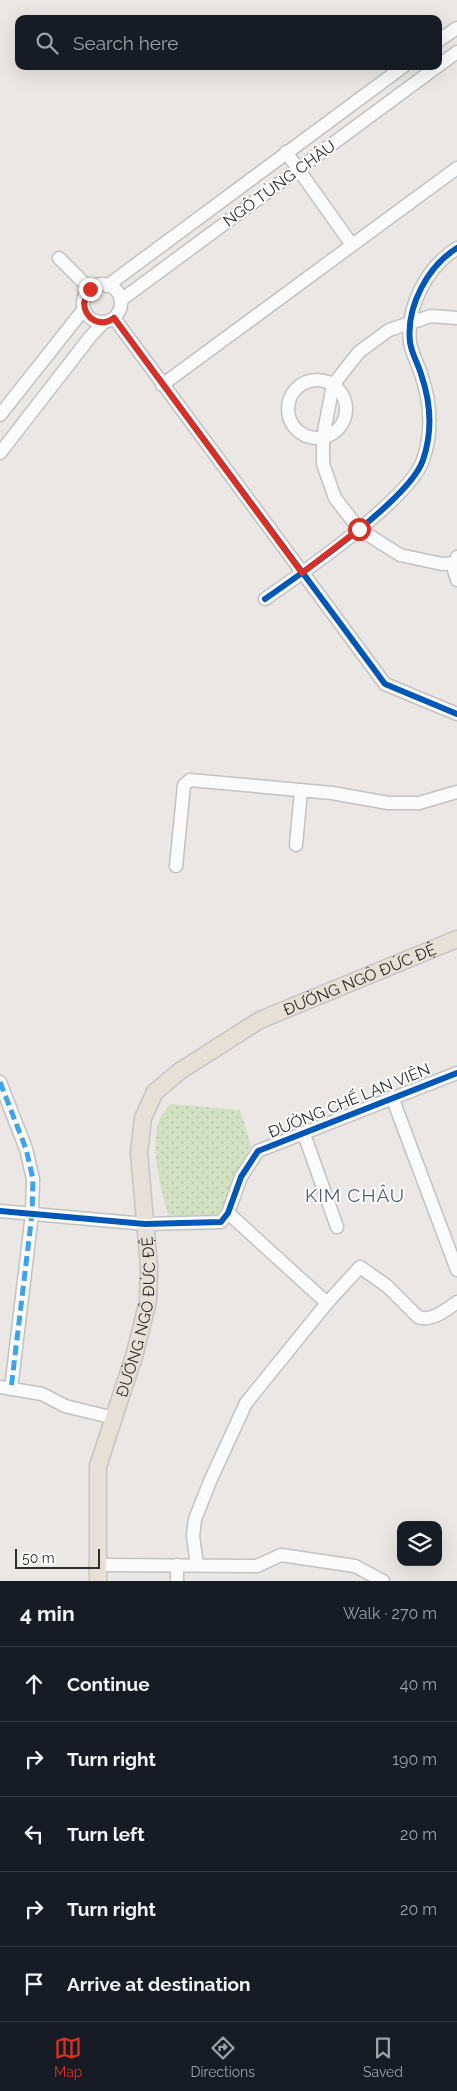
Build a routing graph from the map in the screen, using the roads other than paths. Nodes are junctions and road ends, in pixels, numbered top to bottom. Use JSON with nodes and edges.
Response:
{"nodes":[{"id":1,"x":457,"y":28,"type":"edge"},
{"id":2,"x":442,"y":38,"type":"edge"},
{"id":3,"x":457,"y":52,"type":"edge"},
{"id":4,"x":442,"y":63,"type":"edge"},
{"id":5,"x":399,"y":70,"type":"edge"},
{"id":6,"x":433,"y":70,"type":"edge"},
{"id":7,"x":286,"y":152,"type":"junction"},
{"id":8,"x":457,"y":168,"type":"edge"},
{"id":9,"x":298,"y":169,"type":"junction"},
{"id":10,"x":352,"y":245,"type":"junction"},
{"id":11,"x":457,"y":248,"type":"edge"},
{"id":12,"x":59,"y":258,"type":"dead end"},
{"id":13,"x":107,"y":286,"type":"junction"},
{"id":14,"x":90,"y":289,"type":"junction"},
{"id":15,"x":121,"y":300,"type":"junction"},
{"id":16,"x":84,"y":309,"type":"junction"},
{"id":17,"x":457,"y":318,"type":"edge"},
{"id":18,"x":109,"y":320,"type":"junction"},
{"id":19,"x":411,"y":323,"type":"junction"},
{"id":20,"x":162,"y":385,"type":"junction"},
{"id":21,"x":333,"y":385,"type":"junction"},
{"id":22,"x":0,"y":415,"type":"edge"},
{"id":23,"x":323,"y":437,"type":"junction"},
{"id":24,"x":0,"y":453,"type":"edge"},
{"id":25,"x":359,"y":529,"type":"junction"},
{"id":26,"x":456,"y":561,"type":"edge"},
{"id":27,"x":302,"y":573,"type":"junction"},
{"id":28,"x":457,"y":580,"type":"edge"},
{"id":29,"x":265,"y":599,"type":"dead end"},
{"id":30,"x":457,"y":714,"type":"edge"},
{"id":31,"x":301,"y":791,"type":"junction"},
{"id":32,"x":457,"y":792,"type":"edge"},
{"id":33,"x":296,"y":845,"type":"dead end"},
{"id":34,"x":176,"y":866,"type":"dead end"},
{"id":35,"x":457,"y":939,"type":"edge"},
{"id":36,"x":457,"y":1073,"type":"edge"},
{"id":37,"x":0,"y":1082,"type":"edge"},
{"id":38,"x":392,"y":1097,"type":"junction"},
{"id":39,"x":304,"y":1134,"type":"junction"},
{"id":40,"x":0,"y":1212,"type":"edge"},
{"id":41,"x":228,"y":1213,"type":"junction"},
{"id":42,"x":32,"y":1214,"type":"junction"},
{"id":43,"x":145,"y":1224,"type":"junction"},
{"id":44,"x":337,"y":1227,"type":"dead end"},
{"id":45,"x":457,"y":1270,"type":"edge"},
{"id":46,"x":457,"y":1302,"type":"edge"},
{"id":47,"x":327,"y":1303,"type":"junction"},
{"id":48,"x":6,"y":1388,"type":"edge"},
{"id":49,"x":114,"y":1418,"type":"junction"},
{"id":50,"x":177,"y":1565,"type":"junction"},
{"id":51,"x":197,"y":1565,"type":"junction"},
{"id":52,"x":98,"y":1573,"type":"edge"},
{"id":53,"x":177,"y":1581,"type":"edge"},
{"id":54,"x":383,"y":1581,"type":"edge"}],
"edges":[{"from":1,"to":2,"type":"street"},
{"from":3,"to":4,"type":"street","name":"NGÔ TÙNG CHÂU"},
{"from":5,"to":7,"type":"street","name":"NGÔ TÙNG CHÂU"},
{"from":6,"to":9,"type":"street","name":"NGÔ TÙNG CHÂU"},
{"from":7,"to":9,"type":"street"},
{"from":7,"to":13,"type":"street","name":"NGÔ TÙNG CHÂU"},
{"from":8,"to":10,"type":"street"},
{"from":9,"to":10,"type":"street"},
{"from":9,"to":15,"type":"street","name":"NGÔ TÙNG CHÂU"},
{"from":10,"to":20,"type":"street"},
{"from":11,"to":19,"type":"street"},
{"from":12,"to":14,"type":"street"},
{"from":13,"to":14,"type":"street"},
{"from":13,"to":15,"type":"street"},
{"from":14,"to":16,"type":"street"},
{"from":15,"to":18,"type":"street"},
{"from":16,"to":18,"type":"street"},
{"from":16,"to":22,"type":"street"},
{"from":17,"to":19,"type":"street"},
{"from":18,"to":20,"type":"street"},
{"from":18,"to":24,"type":"street"},
{"from":19,"to":21,"type":"street"},
{"from":19,"to":25,"type":"street"},
{"from":20,"to":27,"type":"street"},
{"from":21,"to":23,"type":"street"},
{"from":21,"to":23,"type":"street"},
{"from":21,"to":23,"type":"street"},
{"from":23,"to":25,"type":"street"},
{"from":25,"to":26,"type":"street"},
{"from":25,"to":27,"type":"street"},
{"from":26,"to":28,"type":"street"},
{"from":27,"to":29,"type":"street"},
{"from":27,"to":30,"type":"street"},
{"from":31,"to":32,"type":"street"},
{"from":31,"to":33,"type":"street"},
{"from":31,"to":34,"type":"street"},
{"from":35,"to":43,"type":"main road","name":"ĐƯỜNG NGÔ ĐỨC ĐỆ"},
{"from":36,"to":38,"type":"street","name":"ĐƯỜNG CHẾ LAN VIÊN"},
{"from":37,"to":42,"type":"street"},
{"from":38,"to":39,"type":"street","name":"ĐƯỜNG CHẾ LAN VIÊN"},
{"from":38,"to":45,"type":"street"},
{"from":39,"to":41,"type":"street","name":"ĐƯỜNG CHẾ LAN VIÊN"},
{"from":39,"to":44,"type":"street"},
{"from":40,"to":42,"type":"street"},
{"from":41,"to":43,"type":"street"},
{"from":41,"to":47,"type":"street"},
{"from":42,"to":43,"type":"street"},
{"from":42,"to":48,"type":"street"},
{"from":43,"to":49,"type":"main road","name":"ĐƯỜNG NGÔ ĐỨC ĐỆ"},
{"from":46,"to":47,"type":"street"},
{"from":47,"to":51,"type":"street"},
{"from":48,"to":49,"type":"street"},
{"from":49,"to":52,"type":"main road","name":"ĐƯỜNG NGÔ ĐỨC ĐỆ"},
{"from":50,"to":51,"type":"street"},
{"from":50,"to":52,"type":"street"},
{"from":50,"to":53,"type":"street"},
{"from":51,"to":54,"type":"street"}]}
